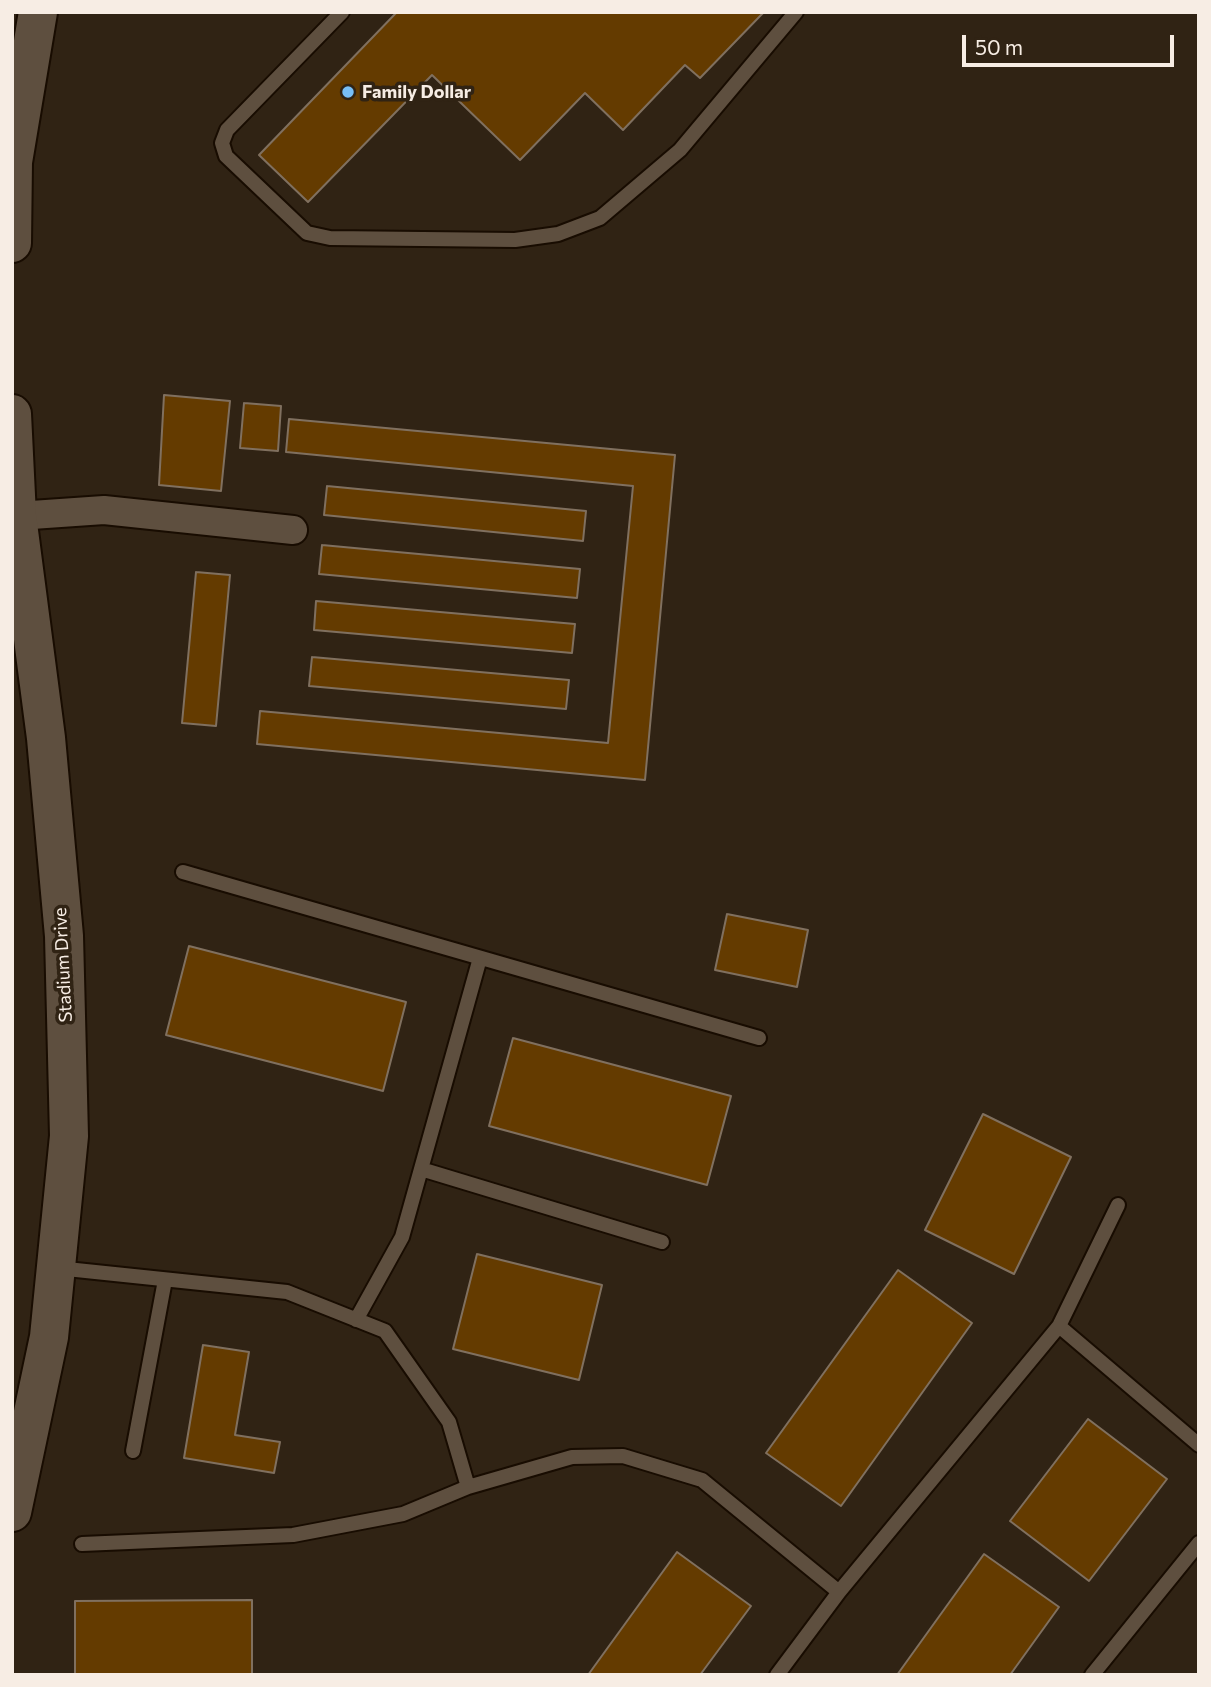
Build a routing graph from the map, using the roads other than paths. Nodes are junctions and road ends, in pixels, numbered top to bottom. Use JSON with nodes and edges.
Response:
{"nodes":[{"id":1,"x":38,"y":12,"type":"edge"},
{"id":2,"x":342,"y":12,"type":"edge"},
{"id":3,"x":796,"y":12,"type":"edge"},
{"id":4,"x":13,"y":162,"type":"edge"},
{"id":5,"x":12,"y":243,"type":"edge"},
{"id":6,"x":12,"y":414,"type":"edge"},
{"id":7,"x":17,"y":516,"type":"junction"},
{"id":8,"x":293,"y":530,"type":"dead end"},
{"id":9,"x":183,"y":872,"type":"dead end"},
{"id":10,"x":480,"y":958,"type":"junction"},
{"id":11,"x":759,"y":1038,"type":"dead end"},
{"id":12,"x":421,"y":1169,"type":"junction"},
{"id":13,"x":1118,"y":1205,"type":"dead end"},
{"id":14,"x":662,"y":1242,"type":"dead end"},
{"id":15,"x":56,"y":1268,"type":"junction"},
{"id":16,"x":164,"y":1280,"type":"junction"},
{"id":17,"x":356,"y":1320,"type":"junction"},
{"id":18,"x":1059,"y":1326,"type":"junction"},
{"id":19,"x":1199,"y":1445,"type":"edge"},
{"id":20,"x":133,"y":1451,"type":"dead end"},
{"id":21,"x":468,"y":1487,"type":"junction"},
{"id":22,"x":12,"y":1513,"type":"edge"},
{"id":23,"x":1199,"y":1543,"type":"edge"},
{"id":24,"x":82,"y":1544,"type":"dead end"},
{"id":25,"x":839,"y":1592,"type":"junction"},
{"id":26,"x":777,"y":1675,"type":"edge"},
{"id":27,"x":1093,"y":1675,"type":"edge"}],
"edges":[{"from":1,"to":4,"type":"street"},
{"from":2,"to":3,"type":"lane"},
{"from":4,"to":5,"type":"street"},
{"from":6,"to":7,"type":"street","name":"Stadium Drive"},
{"from":7,"to":8,"type":"street"},
{"from":7,"to":15,"type":"street","name":"Stadium Drive"},
{"from":9,"to":10,"type":"lane"},
{"from":10,"to":11,"type":"lane"},
{"from":10,"to":12,"type":"lane"},
{"from":12,"to":14,"type":"lane"},
{"from":12,"to":17,"type":"lane"},
{"from":13,"to":18,"type":"lane"},
{"from":15,"to":16,"type":"lane"},
{"from":15,"to":22,"type":"street","name":"Stadium Drive"},
{"from":16,"to":17,"type":"lane"},
{"from":16,"to":20,"type":"lane"},
{"from":17,"to":21,"type":"lane"},
{"from":18,"to":19,"type":"lane"},
{"from":18,"to":25,"type":"lane"},
{"from":21,"to":24,"type":"lane"},
{"from":21,"to":25,"type":"lane"},
{"from":23,"to":27,"type":"lane"},
{"from":25,"to":26,"type":"lane"}]}
